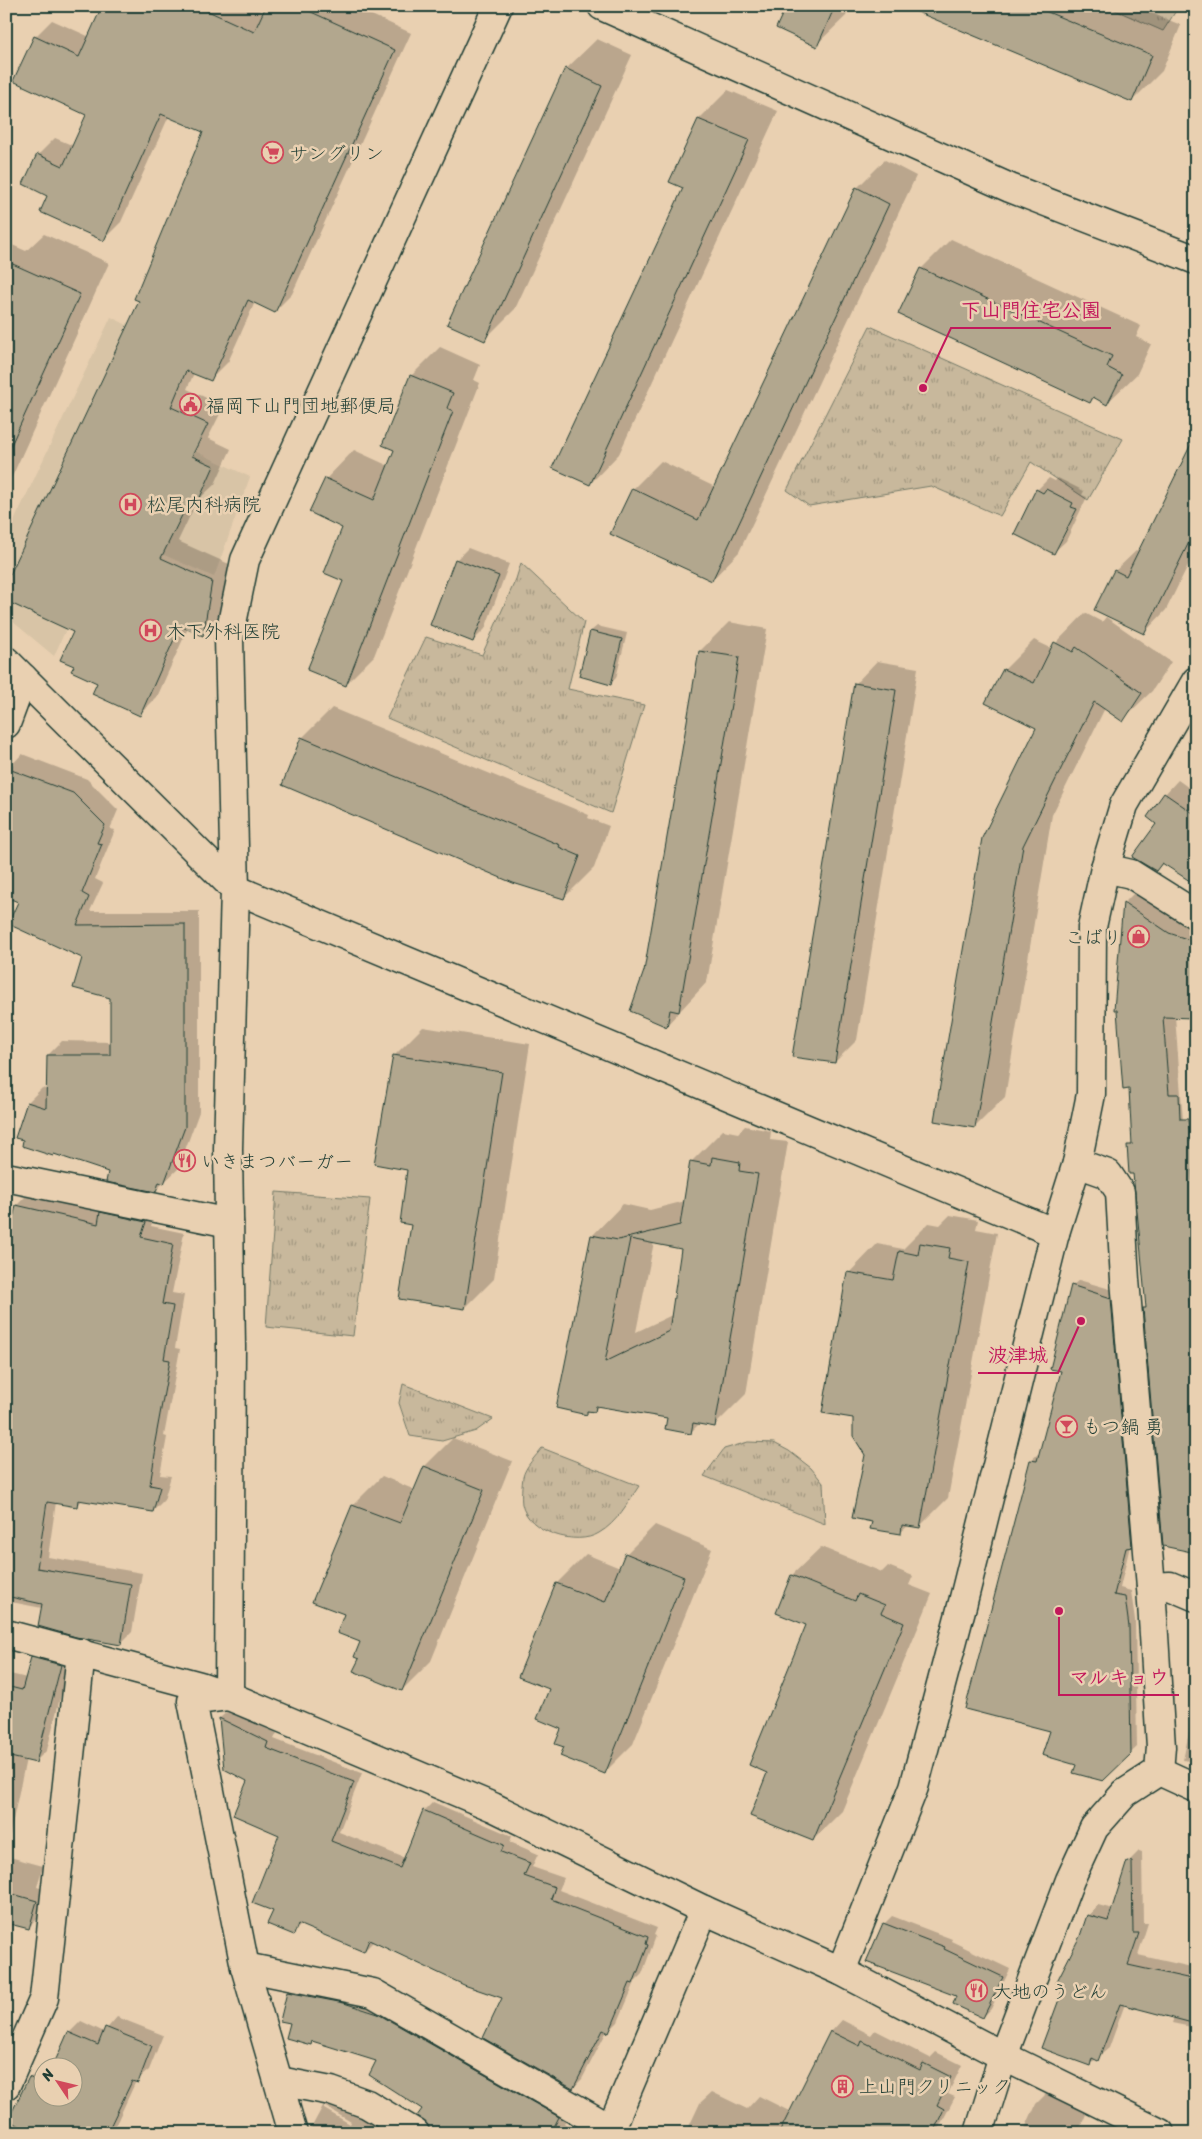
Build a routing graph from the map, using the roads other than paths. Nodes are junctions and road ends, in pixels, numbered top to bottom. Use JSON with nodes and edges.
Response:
{"nodes":[{"id":1,"x":498,"y":6,"type":"edge"},
{"id":2,"x":602,"y":6,"type":"edge"},
{"id":3,"x":1196,"y":260,"type":"edge"},
{"id":4,"x":15,"y":669,"type":"edge"},
{"id":5,"x":1196,"y":681,"type":"edge"},
{"id":6,"x":6,"y":724,"type":"edge"},
{"id":7,"x":1105,"y":868,"type":"junction"},
{"id":8,"x":235,"y":889,"type":"junction"},
{"id":9,"x":1196,"y":915,"type":"edge"},
{"id":10,"x":1077,"y":1162,"type":"junction"},
{"id":11,"x":6,"y":1177,"type":"edge"},
{"id":12,"x":229,"y":1223,"type":"junction"},
{"id":13,"x":1055,"y":1233,"type":"junction"},
{"id":14,"x":1150,"y":1587,"type":"junction"},
{"id":15,"x":1196,"y":1597,"type":"edge"},
{"id":16,"x":6,"y":1634,"type":"edge"},
{"id":17,"x":80,"y":1653,"type":"junction"},
{"id":18,"x":229,"y":1696,"type":"junction"},
{"id":19,"x":1158,"y":1772,"type":"junction"},
{"id":20,"x":1196,"y":1788,"type":"edge"},
{"id":21,"x":704,"y":1910,"type":"junction"},
{"id":22,"x":245,"y":1967,"type":"junction"},
{"id":23,"x":841,"y":1971,"type":"junction"},
{"id":24,"x":1003,"y":2056,"type":"junction"},
{"id":25,"x":279,"y":2081,"type":"junction"},
{"id":26,"x":6,"y":2085,"type":"edge"},
{"id":27,"x":610,"y":2131,"type":"edge"},
{"id":28,"x":293,"y":2133,"type":"edge"},
{"id":29,"x":415,"y":2133,"type":"edge"},
{"id":30,"x":979,"y":2133,"type":"edge"},
{"id":31,"x":1160,"y":2133,"type":"edge"}],
"edges":[{"from":1,"to":8,"type":"street"},
{"from":2,"to":3,"type":"street"},
{"from":4,"to":6,"type":"street"},
{"from":4,"to":8,"type":"street"},
{"from":5,"to":7,"type":"street"},
{"from":7,"to":9,"type":"street"},
{"from":7,"to":10,"type":"street"},
{"from":8,"to":12,"type":"street"},
{"from":8,"to":13,"type":"street"},
{"from":10,"to":13,"type":"street"},
{"from":10,"to":14,"type":"street"},
{"from":11,"to":12,"type":"street"},
{"from":12,"to":18,"type":"street"},
{"from":13,"to":23,"type":"street"},
{"from":14,"to":15,"type":"street"},
{"from":14,"to":19,"type":"street"},
{"from":16,"to":17,"type":"street"},
{"from":17,"to":18,"type":"street"},
{"from":17,"to":26,"type":"street"},
{"from":18,"to":21,"type":"street"},
{"from":18,"to":22,"type":"street"},
{"from":19,"to":20,"type":"street"},
{"from":19,"to":24,"type":"street"},
{"from":21,"to":23,"type":"street"},
{"from":21,"to":27,"type":"street"},
{"from":22,"to":25,"type":"street"},
{"from":22,"to":27,"type":"street"},
{"from":23,"to":24,"type":"street"},
{"from":24,"to":30,"type":"street"},
{"from":24,"to":31,"type":"street"},
{"from":25,"to":28,"type":"street"},
{"from":25,"to":29,"type":"street"}]}
